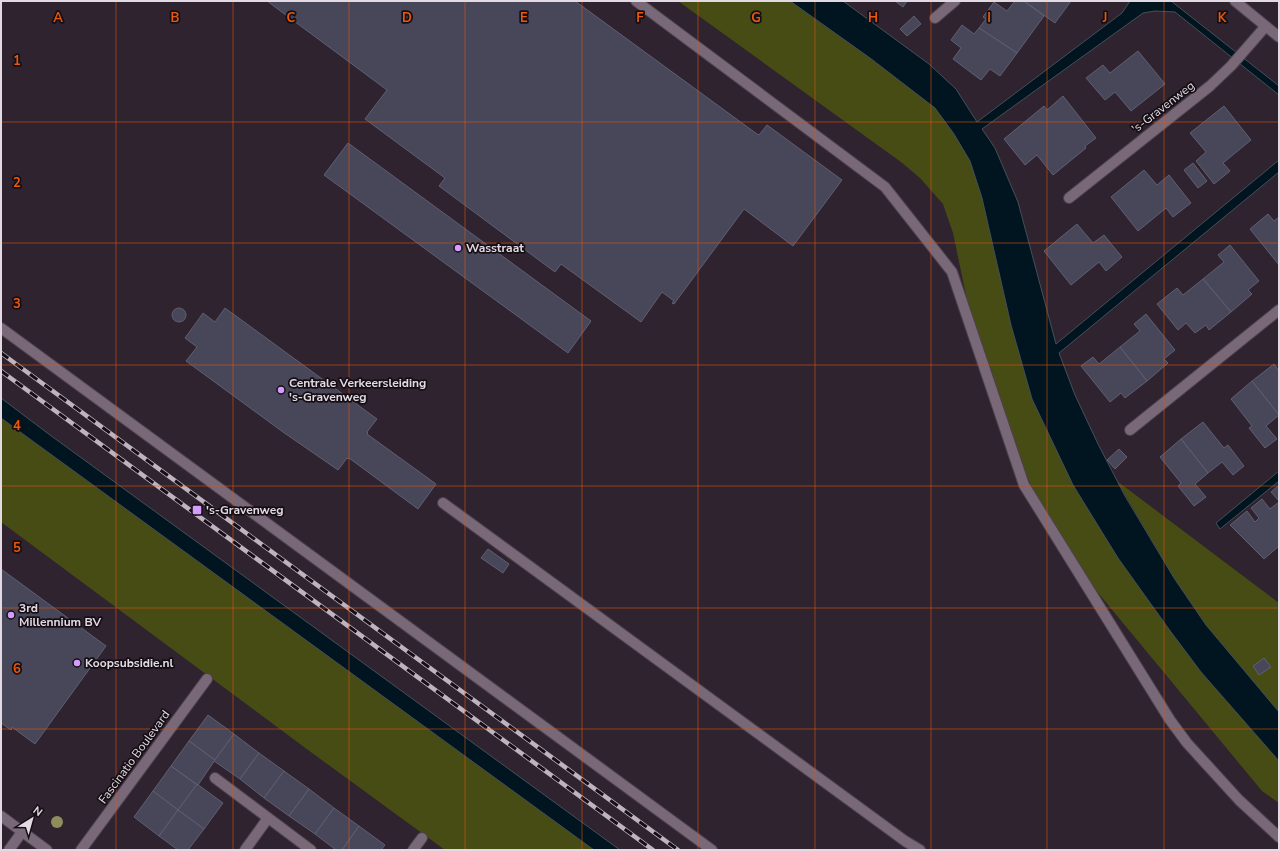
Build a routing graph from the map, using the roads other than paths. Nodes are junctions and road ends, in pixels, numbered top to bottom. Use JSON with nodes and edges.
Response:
{"nodes":[{"id":1,"x":636,"y":1,"type":"edge"},
{"id":2,"x":955,"y":1,"type":"edge"},
{"id":3,"x":1235,"y":1,"type":"edge"},
{"id":4,"x":935,"y":18,"type":"dead end"},
{"id":5,"x":1265,"y":27,"type":"junction"},
{"id":6,"x":1279,"y":37,"type":"edge"},
{"id":7,"x":1069,"y":198,"type":"dead end"},
{"id":8,"x":1279,"y":310,"type":"edge"},
{"id":9,"x":1,"y":328,"type":"edge"},
{"id":10,"x":1130,"y":430,"type":"dead end"},
{"id":11,"x":443,"y":503,"type":"dead end"},
{"id":12,"x":207,"y":679,"type":"dead end"},
{"id":13,"x":215,"y":778,"type":"dead end"},
{"id":14,"x":1,"y":816,"type":"edge"},
{"id":15,"x":268,"y":818,"type":"junction"},
{"id":16,"x":22,"y":832,"type":"junction"},
{"id":17,"x":1279,"y":837,"type":"edge"},
{"id":18,"x":422,"y":838,"type":"dead end"},
{"id":19,"x":9,"y":850,"type":"edge"},
{"id":20,"x":47,"y":850,"type":"edge"},
{"id":21,"x":81,"y":850,"type":"edge"},
{"id":22,"x":245,"y":850,"type":"edge"},
{"id":23,"x":311,"y":850,"type":"edge"},
{"id":24,"x":413,"y":850,"type":"edge"},
{"id":25,"x":712,"y":850,"type":"edge"},
{"id":26,"x":920,"y":850,"type":"edge"}],
"edges":[{"from":1,"to":17,"type":"street"},
{"from":2,"to":4,"type":"street"},
{"from":3,"to":5,"type":"street"},
{"from":5,"to":6,"type":"street"},
{"from":5,"to":7,"type":"street","name":"'s-Gravenweg"},
{"from":8,"to":10,"type":"street"},
{"from":9,"to":25,"type":"street"},
{"from":11,"to":26,"type":"street"},
{"from":12,"to":21,"type":"street","name":"Fascinatio Boulevard"},
{"from":13,"to":15,"type":"street"},
{"from":14,"to":16,"type":"street"},
{"from":15,"to":22,"type":"street"},
{"from":15,"to":23,"type":"street"},
{"from":16,"to":19,"type":"street"},
{"from":16,"to":20,"type":"street"},
{"from":18,"to":24,"type":"street"}]}
